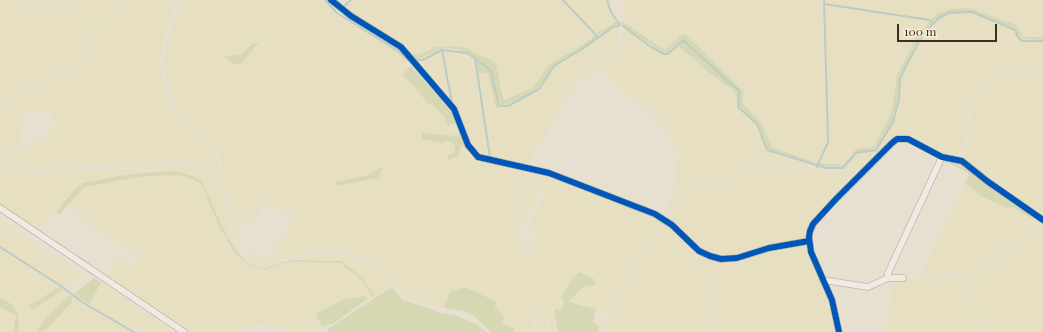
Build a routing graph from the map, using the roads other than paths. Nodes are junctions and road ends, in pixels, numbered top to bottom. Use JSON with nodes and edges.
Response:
{"nodes":[{"id":1,"x":331,"y":0,"type":"edge"},
{"id":2,"x":942,"y":157,"type":"junction"},
{"id":3,"x":0,"y":208,"type":"edge"},
{"id":4,"x":1043,"y":220,"type":"edge"},
{"id":5,"x":809,"y":241,"type":"junction"},
{"id":6,"x":888,"y":278,"type":"junction"},
{"id":7,"x":902,"y":278,"type":"dead end"},
{"id":8,"x":823,"y":280,"type":"junction"},
{"id":9,"x":184,"y":332,"type":"edge"},
{"id":10,"x":840,"y":332,"type":"edge"}],
"edges":[{"from":1,"to":5,"type":"street"},
{"from":2,"to":4,"type":"street"},
{"from":2,"to":5,"type":"street"},
{"from":2,"to":6,"type":"street"},
{"from":3,"to":9,"type":"street"},
{"from":5,"to":8,"type":"street"},
{"from":6,"to":7,"type":"street"},
{"from":6,"to":8,"type":"street"},
{"from":8,"to":10,"type":"street"}]}
